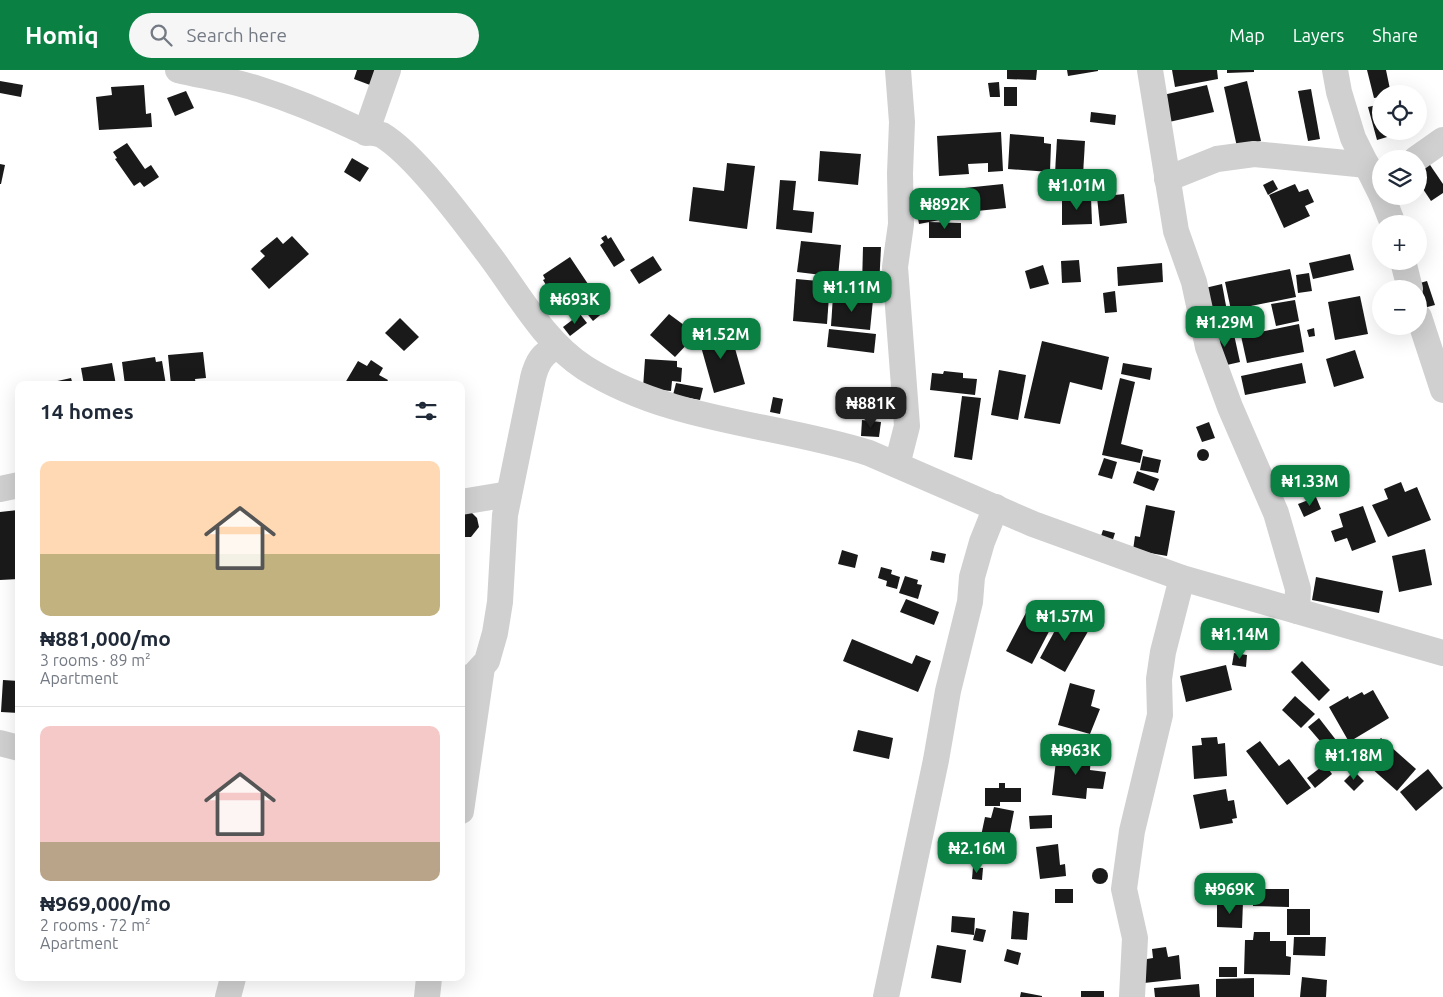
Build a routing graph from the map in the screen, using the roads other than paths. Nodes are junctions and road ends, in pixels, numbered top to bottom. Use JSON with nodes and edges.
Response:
{"nodes":[{"id":1,"x":178,"y":70,"type":"edge"},
{"id":2,"x":388,"y":70,"type":"edge"},
{"id":3,"x":898,"y":70,"type":"edge"},
{"id":4,"x":1150,"y":70,"type":"edge"},
{"id":5,"x":1335,"y":70,"type":"edge"},
{"id":6,"x":366,"y":133,"type":"junction"},
{"id":7,"x":1443,"y":140,"type":"edge"},
{"id":8,"x":1427,"y":151,"type":"edge"},
{"id":9,"x":1372,"y":171,"type":"edge"},
{"id":10,"x":1167,"y":179,"type":"junction"},
{"id":11,"x":1372,"y":179,"type":"edge"},
{"id":12,"x":1425,"y":335,"type":"edge"},
{"id":13,"x":558,"y":346,"type":"junction"},
{"id":14,"x":1442,"y":386,"type":"edge"},
{"id":15,"x":897,"y":465,"type":"junction"},
{"id":16,"x":15,"y":486,"type":"edge"},
{"id":17,"x":0,"y":489,"type":"edge"},
{"id":18,"x":509,"y":494,"type":"junction"},
{"id":19,"x":465,"y":501,"type":"edge"},
{"id":20,"x":996,"y":507,"type":"junction"},
{"id":21,"x":1182,"y":578,"type":"junction"},
{"id":22,"x":1297,"y":611,"type":"junction"},
{"id":23,"x":1443,"y":652,"type":"edge"},
{"id":24,"x":472,"y":674,"type":"edge"},
{"id":25,"x":0,"y":743,"type":"edge"},
{"id":26,"x":15,"y":747,"type":"edge"},
{"id":27,"x":465,"y":761,"type":"edge"},
{"id":28,"x":232,"y":981,"type":"edge"},
{"id":29,"x":428,"y":981,"type":"edge"},
{"id":30,"x":228,"y":997,"type":"edge"},
{"id":31,"x":427,"y":997,"type":"edge"},
{"id":32,"x":886,"y":997,"type":"edge"},
{"id":33,"x":1132,"y":997,"type":"edge"}],
"edges":[{"from":1,"to":6,"type":"street"},
{"from":2,"to":6,"type":"street"},
{"from":3,"to":15,"type":"street"},
{"from":4,"to":10,"type":"street"},
{"from":5,"to":9,"type":"street"},
{"from":6,"to":13,"type":"street"},
{"from":7,"to":8,"type":"street"},
{"from":10,"to":11,"type":"street"},
{"from":10,"to":22,"type":"street"},
{"from":12,"to":14,"type":"street"},
{"from":13,"to":15,"type":"street"},
{"from":13,"to":18,"type":"street"},
{"from":15,"to":20,"type":"street"},
{"from":16,"to":17,"type":"street"},
{"from":18,"to":19,"type":"street"},
{"from":18,"to":24,"type":"street"},
{"from":20,"to":21,"type":"street"},
{"from":20,"to":32,"type":"street"},
{"from":21,"to":22,"type":"street"},
{"from":21,"to":33,"type":"street"},
{"from":22,"to":23,"type":"street"},
{"from":24,"to":27,"type":"street"},
{"from":25,"to":26,"type":"street"},
{"from":28,"to":30,"type":"street"},
{"from":29,"to":31,"type":"street"}]}
